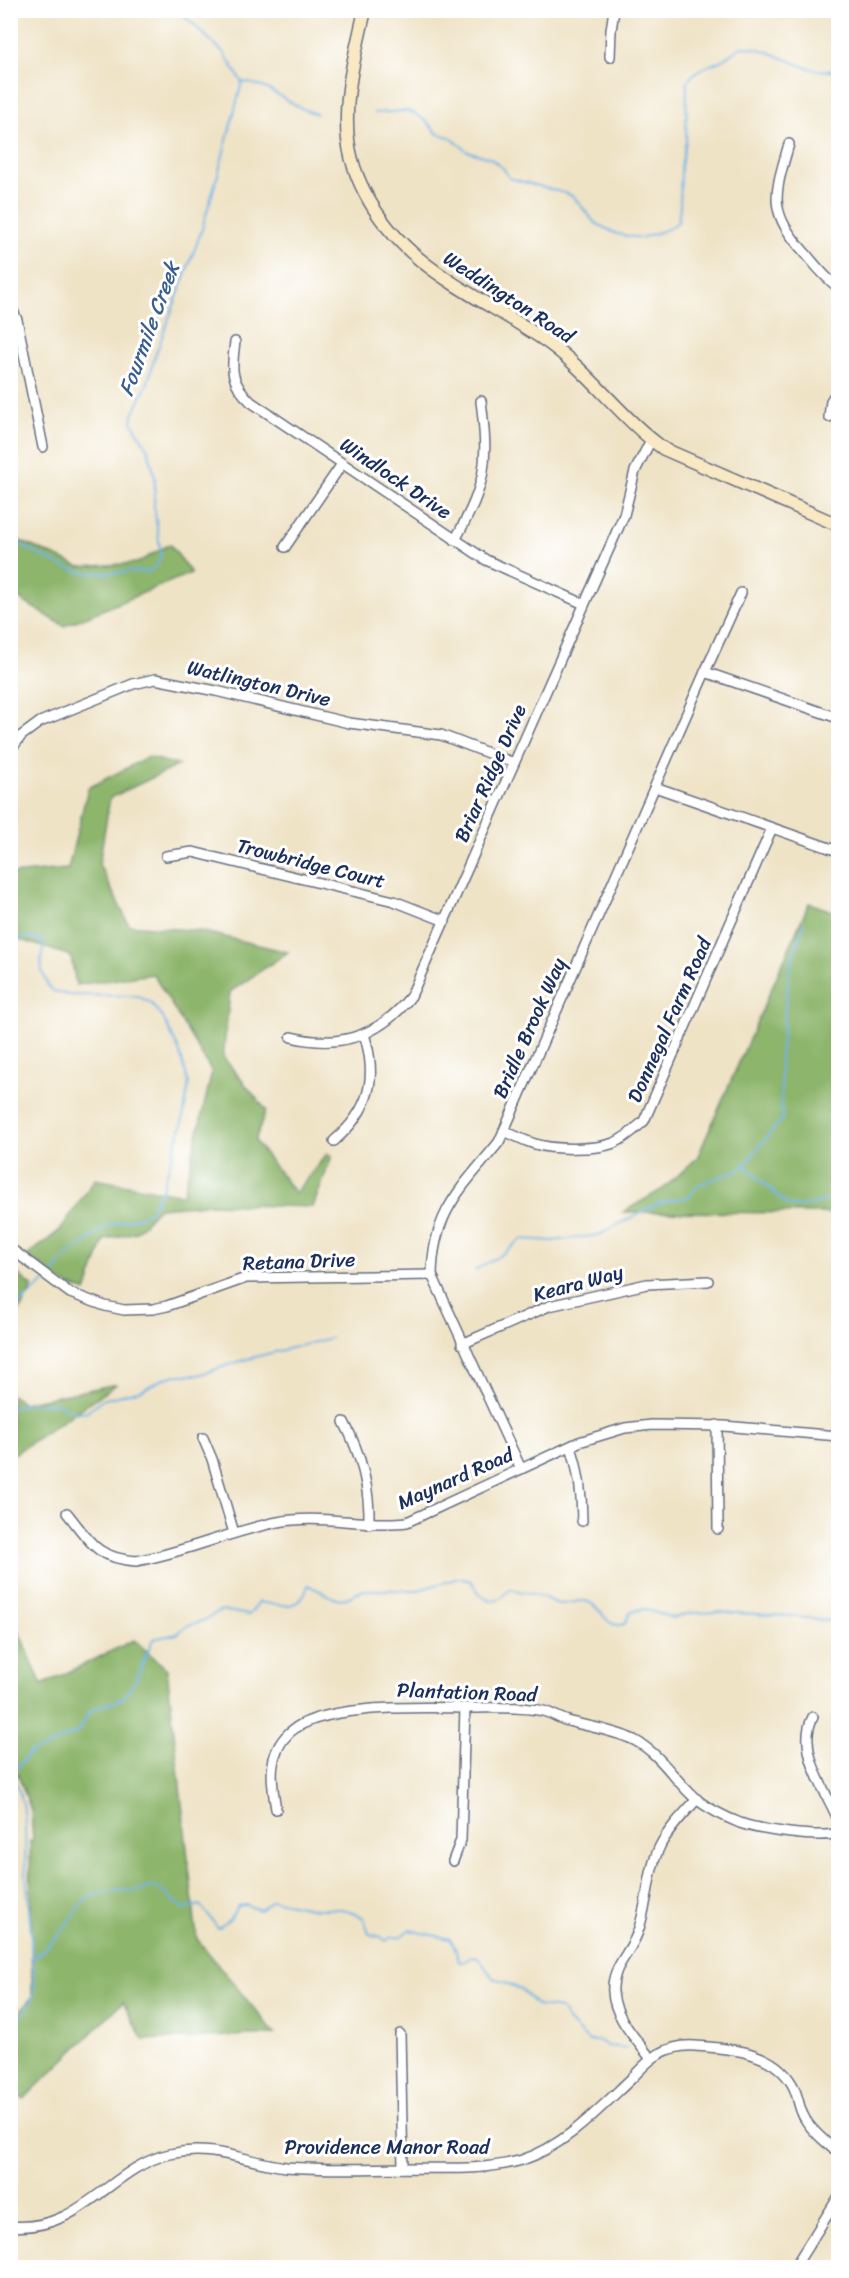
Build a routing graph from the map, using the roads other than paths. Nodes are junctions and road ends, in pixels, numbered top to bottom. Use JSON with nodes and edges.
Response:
{"nodes":[{"id":1,"x":365,"y":10,"type":"edge"},
{"id":2,"x":614,"y":10,"type":"edge"},
{"id":3,"x":610,"y":57,"type":"dead end"},
{"id":4,"x":789,"y":144,"type":"dead end"},
{"id":5,"x":838,"y":286,"type":"edge"},
{"id":6,"x":10,"y":304,"type":"edge"},
{"id":7,"x":235,"y":342,"type":"dead end"},
{"id":8,"x":838,"y":390,"type":"edge"},
{"id":9,"x":481,"y":401,"type":"dead end"},
{"id":10,"x":829,"y":417,"type":"dead end"},
{"id":11,"x":651,"y":440,"type":"junction"},
{"id":12,"x":43,"y":447,"type":"dead end"},
{"id":13,"x":342,"y":464,"type":"junction"},
{"id":14,"x":838,"y":525,"type":"edge"},
{"id":15,"x":455,"y":540,"type":"junction"},
{"id":16,"x":285,"y":547,"type":"dead end"},
{"id":17,"x":741,"y":593,"type":"dead end"},
{"id":18,"x":584,"y":604,"type":"junction"},
{"id":19,"x":705,"y":672,"type":"junction"},
{"id":20,"x":838,"y":718,"type":"edge"},
{"id":21,"x":14,"y":737,"type":"edge"},
{"id":22,"x":10,"y":751,"type":"edge"},
{"id":23,"x":514,"y":763,"type":"junction"},
{"id":24,"x":655,"y":786,"type":"junction"},
{"id":25,"x":772,"y":828,"type":"junction"},
{"id":26,"x":838,"y":851,"type":"edge"},
{"id":27,"x":166,"y":856,"type":"dead end"},
{"id":28,"x":445,"y":921,"type":"junction"},
{"id":29,"x":364,"y":1034,"type":"junction"},
{"id":30,"x":291,"y":1037,"type":"dead end"},
{"id":31,"x":504,"y":1131,"type":"junction"},
{"id":32,"x":334,"y":1141,"type":"dead end"},
{"id":33,"x":10,"y":1248,"type":"edge"},
{"id":34,"x":432,"y":1275,"type":"junction"},
{"id":35,"x":708,"y":1281,"type":"dead end"},
{"id":36,"x":462,"y":1344,"type":"junction"},
{"id":37,"x":344,"y":1422,"type":"dead end"},
{"id":38,"x":717,"y":1425,"type":"junction"},
{"id":39,"x":838,"y":1436,"type":"edge"},
{"id":40,"x":203,"y":1438,"type":"dead end"},
{"id":41,"x":571,"y":1446,"type":"junction"},
{"id":42,"x":520,"y":1469,"type":"junction"},
{"id":43,"x":67,"y":1513,"type":"dead end"},
{"id":44,"x":582,"y":1521,"type":"dead end"},
{"id":45,"x":369,"y":1524,"type":"junction"},
{"id":46,"x":718,"y":1529,"type":"dead end"},
{"id":47,"x":234,"y":1533,"type":"junction"},
{"id":48,"x":465,"y":1708,"type":"junction"},
{"id":49,"x":813,"y":1717,"type":"dead end"},
{"id":50,"x":697,"y":1799,"type":"junction"},
{"id":51,"x":276,"y":1809,"type":"dead end"},
{"id":52,"x":838,"y":1819,"type":"edge"},
{"id":53,"x":838,"y":1833,"type":"edge"},
{"id":54,"x":453,"y":1861,"type":"dead end"},
{"id":55,"x":400,"y":2034,"type":"dead end"},
{"id":56,"x":651,"y":2059,"type":"junction"},
{"id":57,"x":838,"y":2153,"type":"edge"},
{"id":58,"x":403,"y":2168,"type":"junction"},
{"id":59,"x":838,"y":2198,"type":"edge"},
{"id":60,"x":10,"y":2226,"type":"edge"},
{"id":61,"x":794,"y":2268,"type":"edge"}],
"edges":[{"from":1,"to":11,"type":"main road","name":"Weddington Road"},
{"from":2,"to":3,"type":"street"},
{"from":4,"to":5,"type":"street"},
{"from":6,"to":12,"type":"street"},
{"from":7,"to":13,"type":"street","name":"Windlock Drive"},
{"from":8,"to":10,"type":"street"},
{"from":9,"to":15,"type":"street"},
{"from":11,"to":14,"type":"main road","name":"Weddington Road"},
{"from":11,"to":18,"type":"street","name":"Briar Ridge Drive"},
{"from":13,"to":15,"type":"street","name":"Windlock Drive"},
{"from":13,"to":16,"type":"street"},
{"from":15,"to":18,"type":"street","name":"Windlock Drive"},
{"from":17,"to":19,"type":"street","name":"Bridle Brook Way"},
{"from":18,"to":23,"type":"street","name":"Briar Ridge Drive"},
{"from":19,"to":20,"type":"street"},
{"from":19,"to":24,"type":"street","name":"Bridle Brook Way"},
{"from":21,"to":22,"type":"street","name":"Watlington Drive"},
{"from":21,"to":23,"type":"street","name":"Watlington Drive"},
{"from":23,"to":28,"type":"street","name":"Briar Ridge Drive"},
{"from":24,"to":25,"type":"street"},
{"from":24,"to":31,"type":"street","name":"Bridle Brook Way"},
{"from":25,"to":26,"type":"street"},
{"from":25,"to":31,"type":"street","name":"Donnegal Farm Road"},
{"from":27,"to":28,"type":"street","name":"Trowbridge Court"},
{"from":28,"to":29,"type":"street","name":"Briar Ridge Drive"},
{"from":29,"to":30,"type":"street","name":"Briar Ridge Drive"},
{"from":29,"to":32,"type":"street"},
{"from":31,"to":34,"type":"street","name":"Bridle Brook Way"},
{"from":33,"to":34,"type":"street","name":"Retana Drive"},
{"from":34,"to":36,"type":"street","name":"Bridle Brook Way"},
{"from":35,"to":36,"type":"street","name":"Keara Way"},
{"from":36,"to":42,"type":"street","name":"Bridle Brook Way"},
{"from":37,"to":45,"type":"street"},
{"from":38,"to":39,"type":"street","name":"Maynard Road"},
{"from":38,"to":41,"type":"street","name":"Maynard Road"},
{"from":38,"to":46,"type":"street"},
{"from":40,"to":47,"type":"street"},
{"from":41,"to":42,"type":"street","name":"Maynard Road"},
{"from":41,"to":44,"type":"street"},
{"from":42,"to":45,"type":"street","name":"Maynard Road"},
{"from":43,"to":47,"type":"street","name":"Maynard Road"},
{"from":45,"to":47,"type":"street","name":"Maynard Road"},
{"from":48,"to":50,"type":"street","name":"Plantation Road"},
{"from":48,"to":51,"type":"street","name":"Plantation Road"},
{"from":48,"to":54,"type":"street"},
{"from":49,"to":52,"type":"street"},
{"from":50,"to":53,"type":"street","name":"Plantation Road"},
{"from":50,"to":56,"type":"street"},
{"from":55,"to":58,"type":"street"},
{"from":56,"to":57,"type":"street","name":"Providence Manor Road"},
{"from":56,"to":58,"type":"street","name":"Providence Manor Road"},
{"from":58,"to":60,"type":"street","name":"Providence Manor Road"},
{"from":59,"to":61,"type":"street"}]}
